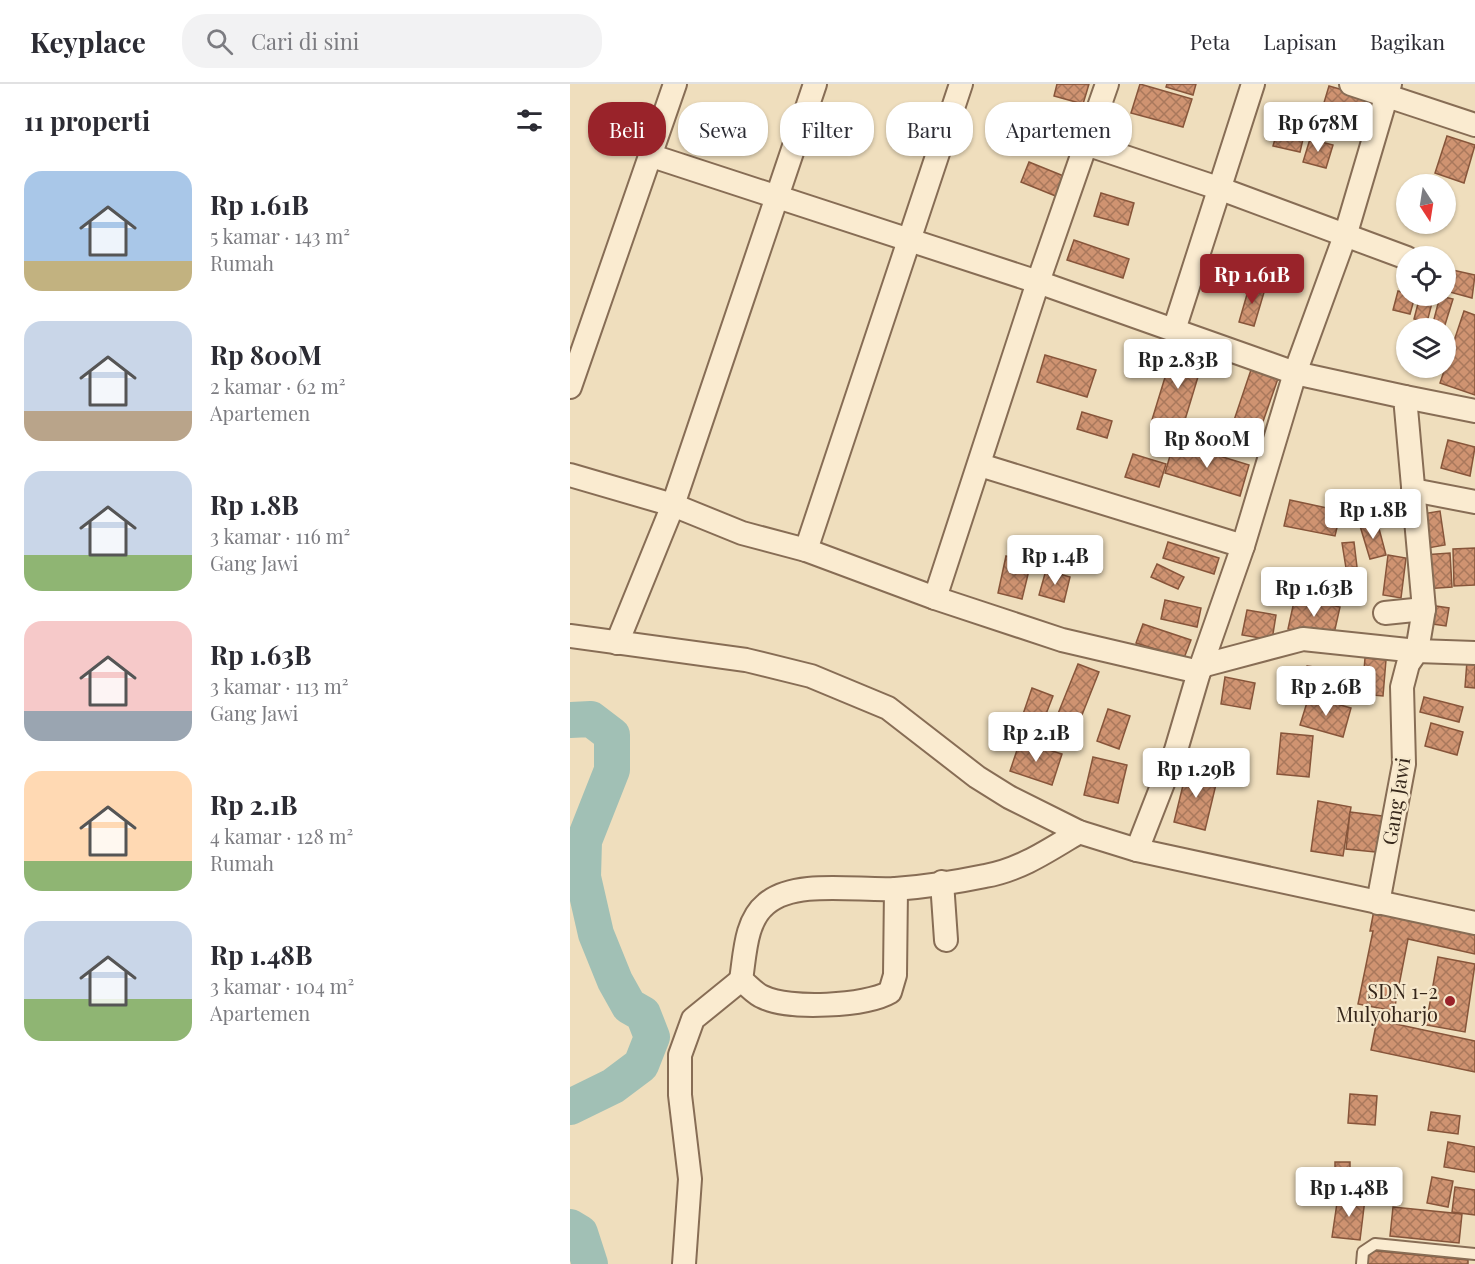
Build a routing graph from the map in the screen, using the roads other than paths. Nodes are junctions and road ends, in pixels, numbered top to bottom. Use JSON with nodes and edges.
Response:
{"nodes":[{"id":1,"x":675,"y":84,"type":"edge"},
{"id":2,"x":815,"y":84,"type":"edge"},
{"id":3,"x":961,"y":84,"type":"edge"},
{"id":4,"x":1107,"y":84,"type":"edge"},
{"id":5,"x":1253,"y":84,"type":"edge"},
{"id":6,"x":1351,"y":84,"type":"edge"},
{"id":7,"x":1388,"y":89,"type":"edge"},
{"id":8,"x":1101,"y":102,"type":"edge"},
{"id":9,"x":666,"y":112,"type":"edge"},
{"id":10,"x":1475,"y":125,"type":"edge"},
{"id":11,"x":652,"y":156,"type":"joint"},
{"id":12,"x":1082,"y":156,"type":"edge"},
{"id":13,"x":1122,"y":156,"type":"edge"},
{"id":14,"x":1221,"y":189,"type":"junction"},
{"id":15,"x":778,"y":196,"type":"junction"},
{"id":16,"x":1346,"y":233,"type":"junction"},
{"id":17,"x":909,"y":238,"type":"junction"},
{"id":18,"x":1396,"y":253,"type":"edge"},
{"id":19,"x":1038,"y":282,"type":"junction"},
{"id":20,"x":1174,"y":330,"type":"junction"},
{"id":21,"x":1295,"y":373,"type":"junction"},
{"id":22,"x":570,"y":387,"type":"edge"},
{"id":23,"x":1405,"y":397,"type":"junction"},
{"id":24,"x":1475,"y":411,"type":"edge"},
{"id":25,"x":980,"y":465,"type":"junction"},
{"id":26,"x":570,"y":475,"type":"edge"},
{"id":27,"x":1413,"y":490,"type":"junction"},
{"id":28,"x":1475,"y":502,"type":"edge"},
{"id":29,"x":673,"y":505,"type":"junction"},
{"id":30,"x":1243,"y":546,"type":"junction"},
{"id":31,"x":806,"y":550,"type":"junction"},
{"id":32,"x":935,"y":598,"type":"junction"},
{"id":33,"x":1424,"y":609,"type":"junction"},
{"id":34,"x":1385,"y":613,"type":"dead end"},
{"id":35,"x":570,"y":636,"type":"edge"},
{"id":36,"x":617,"y":643,"type":"junction"},
{"id":37,"x":1417,"y":651,"type":"junction"},
{"id":38,"x":1475,"y":653,"type":"edge"},
{"id":39,"x":1200,"y":669,"type":"junction"},
{"id":40,"x":1079,"y":832,"type":"junction"},
{"id":41,"x":1137,"y":850,"type":"junction"},
{"id":42,"x":942,"y":882,"type":"junction"},
{"id":43,"x":896,"y":889,"type":"junction"},
{"id":44,"x":1378,"y":903,"type":"junction"},
{"id":45,"x":1475,"y":923,"type":"edge"},
{"id":46,"x":946,"y":940,"type":"dead end"},
{"id":47,"x":741,"y":980,"type":"junction"},
{"id":48,"x":1475,"y":1254,"type":"edge"},
{"id":49,"x":684,"y":1264,"type":"edge"},
{"id":50,"x":1362,"y":1264,"type":"edge"}],
"edges":[{"from":1,"to":9,"type":"street"},
{"from":2,"to":15,"type":"street"},
{"from":3,"to":17,"type":"street"},
{"from":4,"to":8,"type":"street"},
{"from":5,"to":14,"type":"street"},
{"from":6,"to":7,"type":"street"},
{"from":7,"to":10,"type":"street"},
{"from":7,"to":16,"type":"street"},
{"from":11,"to":15,"type":"street"},
{"from":11,"to":22,"type":"street"},
{"from":12,"to":19,"type":"street"},
{"from":13,"to":14,"type":"street"},
{"from":14,"to":16,"type":"street"},
{"from":14,"to":20,"type":"street"},
{"from":15,"to":17,"type":"street"},
{"from":15,"to":29,"type":"street"},
{"from":16,"to":18,"type":"street"},
{"from":16,"to":21,"type":"street"},
{"from":17,"to":19,"type":"street"},
{"from":17,"to":31,"type":"street"},
{"from":19,"to":20,"type":"street"},
{"from":19,"to":25,"type":"street"},
{"from":20,"to":21,"type":"street"},
{"from":21,"to":23,"type":"street"},
{"from":21,"to":30,"type":"street"},
{"from":23,"to":24,"type":"street"},
{"from":23,"to":27,"type":"street","name":"Gang Jawi"},
{"from":25,"to":30,"type":"street"},
{"from":25,"to":32,"type":"street"},
{"from":26,"to":29,"type":"street"},
{"from":27,"to":28,"type":"street"},
{"from":27,"to":33,"type":"street","name":"Gang Jawi"},
{"from":29,"to":31,"type":"street"},
{"from":29,"to":36,"type":"street"},
{"from":30,"to":39,"type":"street"},
{"from":31,"to":32,"type":"street"},
{"from":32,"to":39,"type":"street"},
{"from":33,"to":34,"type":"street"},
{"from":33,"to":37,"type":"street","name":"Gang Jawi"},
{"from":35,"to":36,"type":"street"},
{"from":36,"to":40,"type":"street"},
{"from":37,"to":38,"type":"street"},
{"from":37,"to":39,"type":"street"},
{"from":37,"to":44,"type":"street","name":"Gang Jawi"},
{"from":39,"to":41,"type":"street"},
{"from":40,"to":41,"type":"street"},
{"from":40,"to":42,"type":"street"},
{"from":41,"to":44,"type":"street"},
{"from":42,"to":43,"type":"street"},
{"from":42,"to":46,"type":"street"},
{"from":43,"to":47,"type":"street"},
{"from":43,"to":47,"type":"street"},
{"from":44,"to":45,"type":"street"},
{"from":47,"to":49,"type":"street"},
{"from":48,"to":50,"type":"lane"}]}
